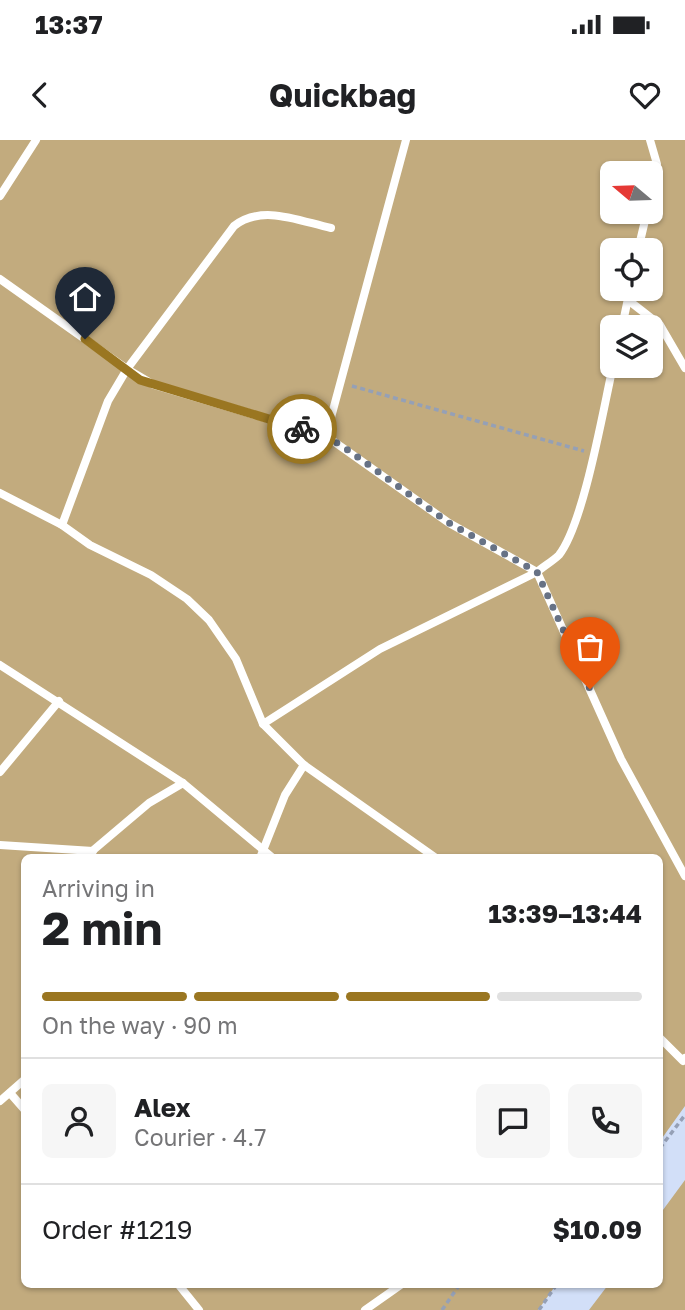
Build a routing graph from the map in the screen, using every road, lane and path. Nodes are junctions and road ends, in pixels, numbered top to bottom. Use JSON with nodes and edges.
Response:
{"nodes":[{"id":1,"x":36,"y":140,"type":"edge"},
{"id":2,"x":405,"y":140,"type":"edge"},
{"id":3,"x":650,"y":140,"type":"edge"},
{"id":4,"x":655,"y":161,"type":"edge"},
{"id":5,"x":0,"y":196,"type":"edge"},
{"id":6,"x":331,"y":228,"type":"dead end"},
{"id":7,"x":0,"y":279,"type":"edge"},
{"id":8,"x":629,"y":301,"type":"edge"},
{"id":9,"x":685,"y":368,"type":"edge"},
{"id":10,"x":127,"y":369,"type":"junction"},
{"id":11,"x":610,"y":378,"type":"edge"},
{"id":12,"x":340,"y":383,"type":"junction"},
{"id":13,"x":326,"y":436,"type":"junction"},
{"id":14,"x":593,"y":453,"type":"junction"},
{"id":15,"x":0,"y":493,"type":"edge"},
{"id":16,"x":62,"y":525,"type":"junction"},
{"id":17,"x":537,"y":572,"type":"junction"},
{"id":18,"x":0,"y":664,"type":"edge"},
{"id":19,"x":59,"y":701,"type":"junction"},
{"id":20,"x":263,"y":724,"type":"junction"},
{"id":21,"x":304,"y":765,"type":"junction"},
{"id":22,"x":0,"y":772,"type":"edge"},
{"id":23,"x":183,"y":783,"type":"junction"},
{"id":24,"x":0,"y":845,"type":"edge"},
{"id":25,"x":93,"y":850,"type":"junction"},
{"id":26,"x":88,"y":854,"type":"edge"},
{"id":27,"x":262,"y":854,"type":"edge"},
{"id":28,"x":430,"y":854,"type":"edge"},
{"id":29,"x":685,"y":876,"type":"edge"},
{"id":30,"x":663,"y":1041,"type":"edge"},
{"id":31,"x":685,"y":1058,"type":"edge"},
{"id":32,"x":21,"y":1083,"type":"edge"},
{"id":33,"x":10,"y":1093,"type":"junction"},
{"id":34,"x":0,"y":1101,"type":"edge"},
{"id":35,"x":21,"y":1106,"type":"edge"},
{"id":36,"x":685,"y":1115,"type":"edge"},
{"id":37,"x":663,"y":1144,"type":"edge"},
{"id":38,"x":180,"y":1288,"type":"edge"},
{"id":39,"x":395,"y":1288,"type":"edge"},
{"id":40,"x":457,"y":1288,"type":"edge"},
{"id":41,"x":554,"y":1288,"type":"edge"},
{"id":42,"x":199,"y":1310,"type":"edge"},
{"id":43,"x":365,"y":1310,"type":"edge"},
{"id":44,"x":442,"y":1310,"type":"edge"},
{"id":45,"x":539,"y":1310,"type":"edge"}],
"edges":[{"from":1,"to":5,"type":"lane"},
{"from":2,"to":12,"type":"lane"},
{"from":3,"to":4,"type":"lane"},
{"from":6,"to":10,"type":"lane"},
{"from":7,"to":10,"type":"lane"},
{"from":8,"to":9,"type":"lane"},
{"from":10,"to":13,"type":"lane"},
{"from":10,"to":16,"type":"lane"},
{"from":11,"to":14,"type":"lane"},
{"from":12,"to":13,"type":"lane"},
{"from":12,"to":14,"type":"path"},
{"from":13,"to":17,"type":"lane"},
{"from":14,"to":17,"type":"lane"},
{"from":15,"to":16,"type":"lane"},
{"from":16,"to":20,"type":"lane"},
{"from":17,"to":20,"type":"lane"},
{"from":17,"to":29,"type":"lane"},
{"from":18,"to":19,"type":"lane"},
{"from":19,"to":22,"type":"lane"},
{"from":19,"to":23,"type":"lane"},
{"from":20,"to":21,"type":"lane"},
{"from":21,"to":27,"type":"lane"},
{"from":21,"to":28,"type":"lane"},
{"from":23,"to":25,"type":"lane"},
{"from":23,"to":27,"type":"lane"},
{"from":24,"to":25,"type":"lane"},
{"from":25,"to":26,"type":"lane"},
{"from":30,"to":31,"type":"lane"},
{"from":32,"to":33,"type":"lane"},
{"from":33,"to":34,"type":"lane"},
{"from":33,"to":35,"type":"lane"},
{"from":36,"to":37,"type":"path"},
{"from":38,"to":42,"type":"lane"},
{"from":39,"to":43,"type":"lane"},
{"from":40,"to":44,"type":"path"},
{"from":41,"to":45,"type":"path"}]}
